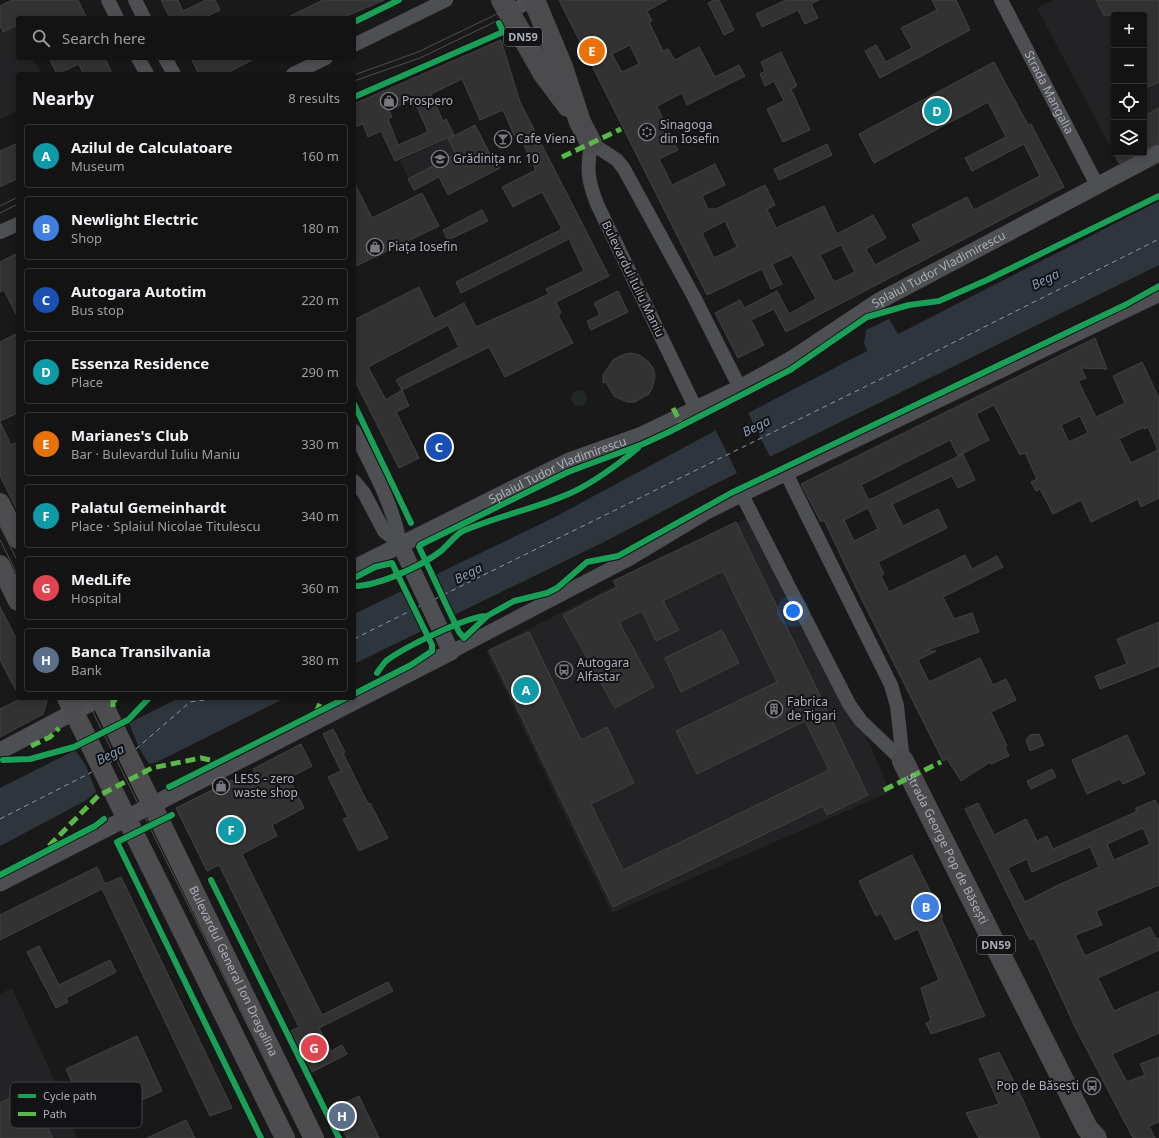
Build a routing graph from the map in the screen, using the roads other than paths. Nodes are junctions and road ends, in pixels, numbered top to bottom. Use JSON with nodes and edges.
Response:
{"nodes":[{"id":1,"x":108,"y":0,"type":"edge"},
{"id":2,"x":135,"y":0,"type":"edge"},
{"id":3,"x":446,"y":0,"type":"edge"},
{"id":4,"x":534,"y":0,"type":"edge"},
{"id":5,"x":1001,"y":0,"type":"edge"},
{"id":6,"x":506,"y":6,"type":"edge"},
{"id":7,"x":116,"y":16,"type":"edge"},
{"id":8,"x":143,"y":16,"type":"edge"},
{"id":9,"x":356,"y":43,"type":"edge"},
{"id":10,"x":139,"y":60,"type":"edge"},
{"id":11,"x":166,"y":60,"type":"edge"},
{"id":12,"x":322,"y":60,"type":"edge"},
{"id":13,"x":146,"y":72,"type":"edge"},
{"id":14,"x":173,"y":72,"type":"edge"},
{"id":15,"x":297,"y":72,"type":"edge"},
{"id":16,"x":580,"y":122,"type":"junction"},
{"id":17,"x":591,"y":143,"type":"junction"},
{"id":18,"x":1159,"y":153,"type":"edge"},
{"id":19,"x":1097,"y":184,"type":"junction"},
{"id":20,"x":16,"y":225,"type":"edge"},
{"id":21,"x":0,"y":232,"type":"edge"},
{"id":22,"x":1158,"y":298,"type":"edge"},
{"id":23,"x":740,"y":388,"type":"junction"},
{"id":24,"x":696,"y":409,"type":"junction"},
{"id":25,"x":356,"y":435,"type":"edge"},
{"id":26,"x":786,"y":473,"type":"junction"},
{"id":27,"x":356,"y":483,"type":"edge"},
{"id":28,"x":742,"y":495,"type":"junction"},
{"id":29,"x":0,"y":503,"type":"edge"},
{"id":30,"x":16,"y":535,"type":"edge"},
{"id":31,"x":400,"y":544,"type":"junction"},
{"id":32,"x":0,"y":565,"type":"edge"},
{"id":33,"x":356,"y":567,"type":"edge"},
{"id":34,"x":16,"y":597,"type":"edge"},
{"id":35,"x":448,"y":646,"type":"junction"},
{"id":36,"x":356,"y":693,"type":"edge"},
{"id":37,"x":342,"y":700,"type":"edge"},
{"id":38,"x":101,"y":701,"type":"edge"},
{"id":39,"x":73,"y":711,"type":"edge"},
{"id":40,"x":0,"y":751,"type":"edge"},
{"id":41,"x":903,"y":761,"type":"junction"},
{"id":42,"x":150,"y":798,"type":"junction"},
{"id":43,"x":123,"y":813,"type":"junction"},
{"id":44,"x":0,"y":884,"type":"edge"},
{"id":45,"x":1091,"y":1135,"type":"edge"},
{"id":46,"x":285,"y":1138,"type":"edge"},
{"id":47,"x":314,"y":1138,"type":"edge"}],
"edges":[{"from":1,"to":7,"type":"street"},
{"from":2,"to":8,"type":"street"},
{"from":3,"to":9,"type":"street"},
{"from":4,"to":6,"type":"street"},
{"from":4,"to":16,"type":"main road","number":"DN59"},
{"from":5,"to":19,"type":"street","name":"Strada Mangalia"},
{"from":6,"to":16,"type":"main road","number":"DN59"},
{"from":10,"to":13,"type":"street"},
{"from":11,"to":14,"type":"street"},
{"from":12,"to":15,"type":"street"},
{"from":16,"to":17,"type":"main road","number":"DN59"},
{"from":17,"to":23,"type":"street"},
{"from":17,"to":24,"type":"street","name":"Bulevardul Iuliu Maniu"},
{"from":18,"to":19,"type":"street","name":"Splaiul Tudor Vladimirescu"},
{"from":19,"to":23,"type":"street","name":"Splaiul Tudor Vladimirescu"},
{"from":20,"to":21,"type":"street"},
{"from":22,"to":26,"type":"street"},
{"from":23,"to":24,"type":"street","name":"Splaiul Tudor Vladimirescu"},
{"from":24,"to":31,"type":"street","name":"Splaiul Tudor Vladimirescu"},
{"from":25,"to":31,"type":"street"},
{"from":26,"to":28,"type":"street"},
{"from":26,"to":41,"type":"street","name":"Strada George Pop de Băsești"},
{"from":27,"to":31,"type":"street"},
{"from":28,"to":35,"type":"street"},
{"from":28,"to":41,"type":"street","name":"Strada George Pop de Băsești"},
{"from":29,"to":30,"type":"main road"},
{"from":31,"to":33,"type":"street","name":"Splaiul Tudor Vladimirescu"},
{"from":31,"to":35,"type":"street"},
{"from":32,"to":34,"type":"main road"},
{"from":35,"to":36,"type":"street"},
{"from":37,"to":42,"type":"street"},
{"from":38,"to":39,"type":"street"},
{"from":38,"to":42,"type":"main road","name":"Bulevardul General Ion Dragalina"},
{"from":39,"to":40,"type":"street"},
{"from":39,"to":43,"type":"main road"},
{"from":41,"to":45,"type":"main road","name":"Strada George Pop de Băsești","number":"DN59"},
{"from":42,"to":43,"type":"street"},
{"from":42,"to":47,"type":"main road","name":"Bulevardul General Ion Dragalina"},
{"from":43,"to":44,"type":"street"},
{"from":43,"to":46,"type":"main road"}]}
